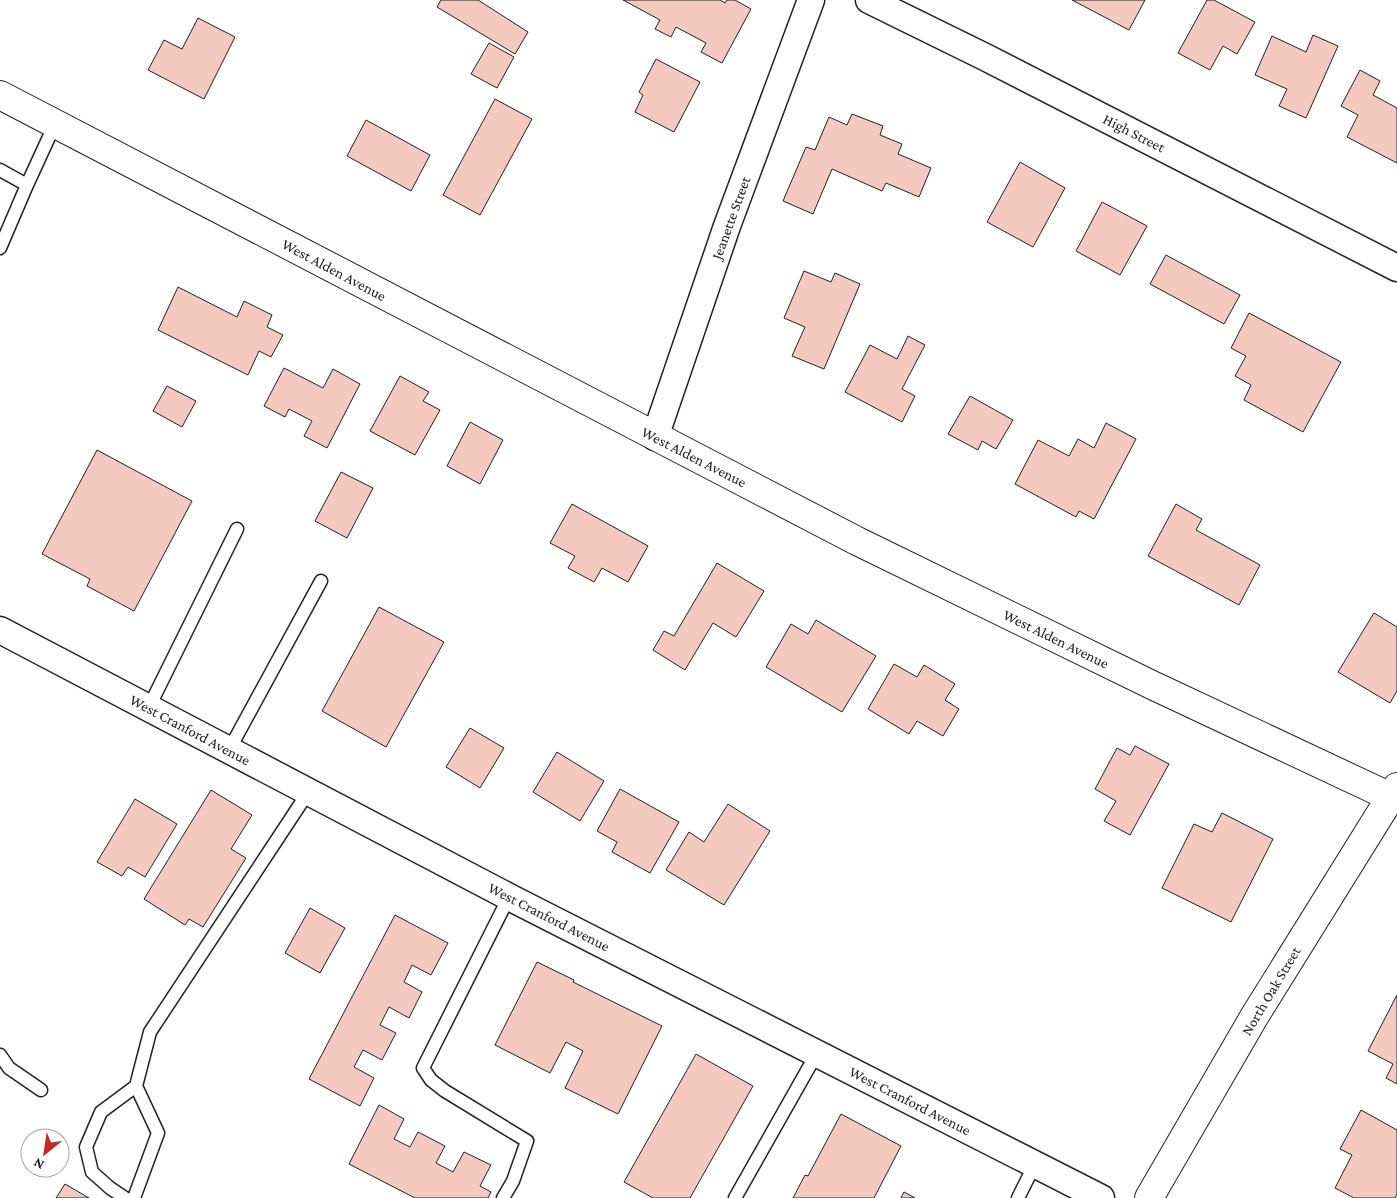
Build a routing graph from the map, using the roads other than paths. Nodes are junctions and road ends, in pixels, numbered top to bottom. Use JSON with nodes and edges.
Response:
{"nodes":[{"id":1,"x":811,"y":0,"type":"edge"},
{"id":2,"x":869,"y":0,"type":"edge"},
{"id":3,"x":0,"y":95,"type":"edge"},
{"id":4,"x":54,"y":124,"type":"junction"},
{"id":5,"x":0,"y":170,"type":"edge"},
{"id":6,"x":27,"y":185,"type":"junction"},
{"id":7,"x":0,"y":248,"type":"edge"},
{"id":8,"x":1397,"y":268,"type":"edge"},
{"id":9,"x":655,"y":437,"type":"junction"},
{"id":10,"x":237,"y":529,"type":"dead end"},
{"id":11,"x":321,"y":581,"type":"dead end"},
{"id":12,"x":0,"y":630,"type":"edge"},
{"id":13,"x":149,"y":708,"type":"junction"},
{"id":14,"x":229,"y":750,"type":"junction"},
{"id":15,"x":309,"y":791,"type":"junction"},
{"id":16,"x":1395,"y":795,"type":"edge"},
{"id":17,"x":509,"y":897,"type":"junction"},
{"id":18,"x":0,"y":1054,"type":"edge"},
{"id":19,"x":817,"y":1054,"type":"junction"},
{"id":20,"x":136,"y":1086,"type":"junction"},
{"id":21,"x":41,"y":1090,"type":"dead end"},
{"id":22,"x":1034,"y":1164,"type":"junction"},
{"id":23,"x":125,"y":1198,"type":"edge"},
{"id":24,"x":134,"y":1198,"type":"edge"},
{"id":25,"x":504,"y":1198,"type":"edge"},
{"id":26,"x":735,"y":1198,"type":"edge"},
{"id":27,"x":1018,"y":1198,"type":"edge"},
{"id":28,"x":1101,"y":1198,"type":"edge"},
{"id":29,"x":1149,"y":1198,"type":"edge"}],
"edges":[{"from":1,"to":9,"type":"street","name":"Jeanette Street"},
{"from":2,"to":8,"type":"street","name":"High Street"},
{"from":3,"to":4,"type":"street","name":"West Alden Avenue"},
{"from":4,"to":6,"type":"lane"},
{"from":4,"to":9,"type":"street","name":"West Alden Avenue"},
{"from":5,"to":6,"type":"lane"},
{"from":6,"to":7,"type":"lane"},
{"from":9,"to":16,"type":"street","name":"West Alden Avenue"},
{"from":10,"to":13,"type":"lane"},
{"from":11,"to":14,"type":"lane"},
{"from":12,"to":13,"type":"street","name":"West Cranford Avenue"},
{"from":13,"to":14,"type":"street","name":"West Cranford Avenue"},
{"from":14,"to":15,"type":"street","name":"West Cranford Avenue"},
{"from":15,"to":17,"type":"street","name":"West Cranford Avenue"},
{"from":15,"to":20,"type":"lane"},
{"from":16,"to":29,"type":"street","name":"North Oak Street"},
{"from":17,"to":19,"type":"street","name":"West Cranford Avenue"},
{"from":17,"to":25,"type":"lane"},
{"from":18,"to":21,"type":"lane"},
{"from":19,"to":22,"type":"street","name":"West Cranford Avenue"},
{"from":19,"to":26,"type":"lane"},
{"from":20,"to":23,"type":"lane"},
{"from":20,"to":24,"type":"lane"},
{"from":22,"to":27,"type":"lane"},
{"from":22,"to":28,"type":"street","name":"West Cranford Avenue"}]}
